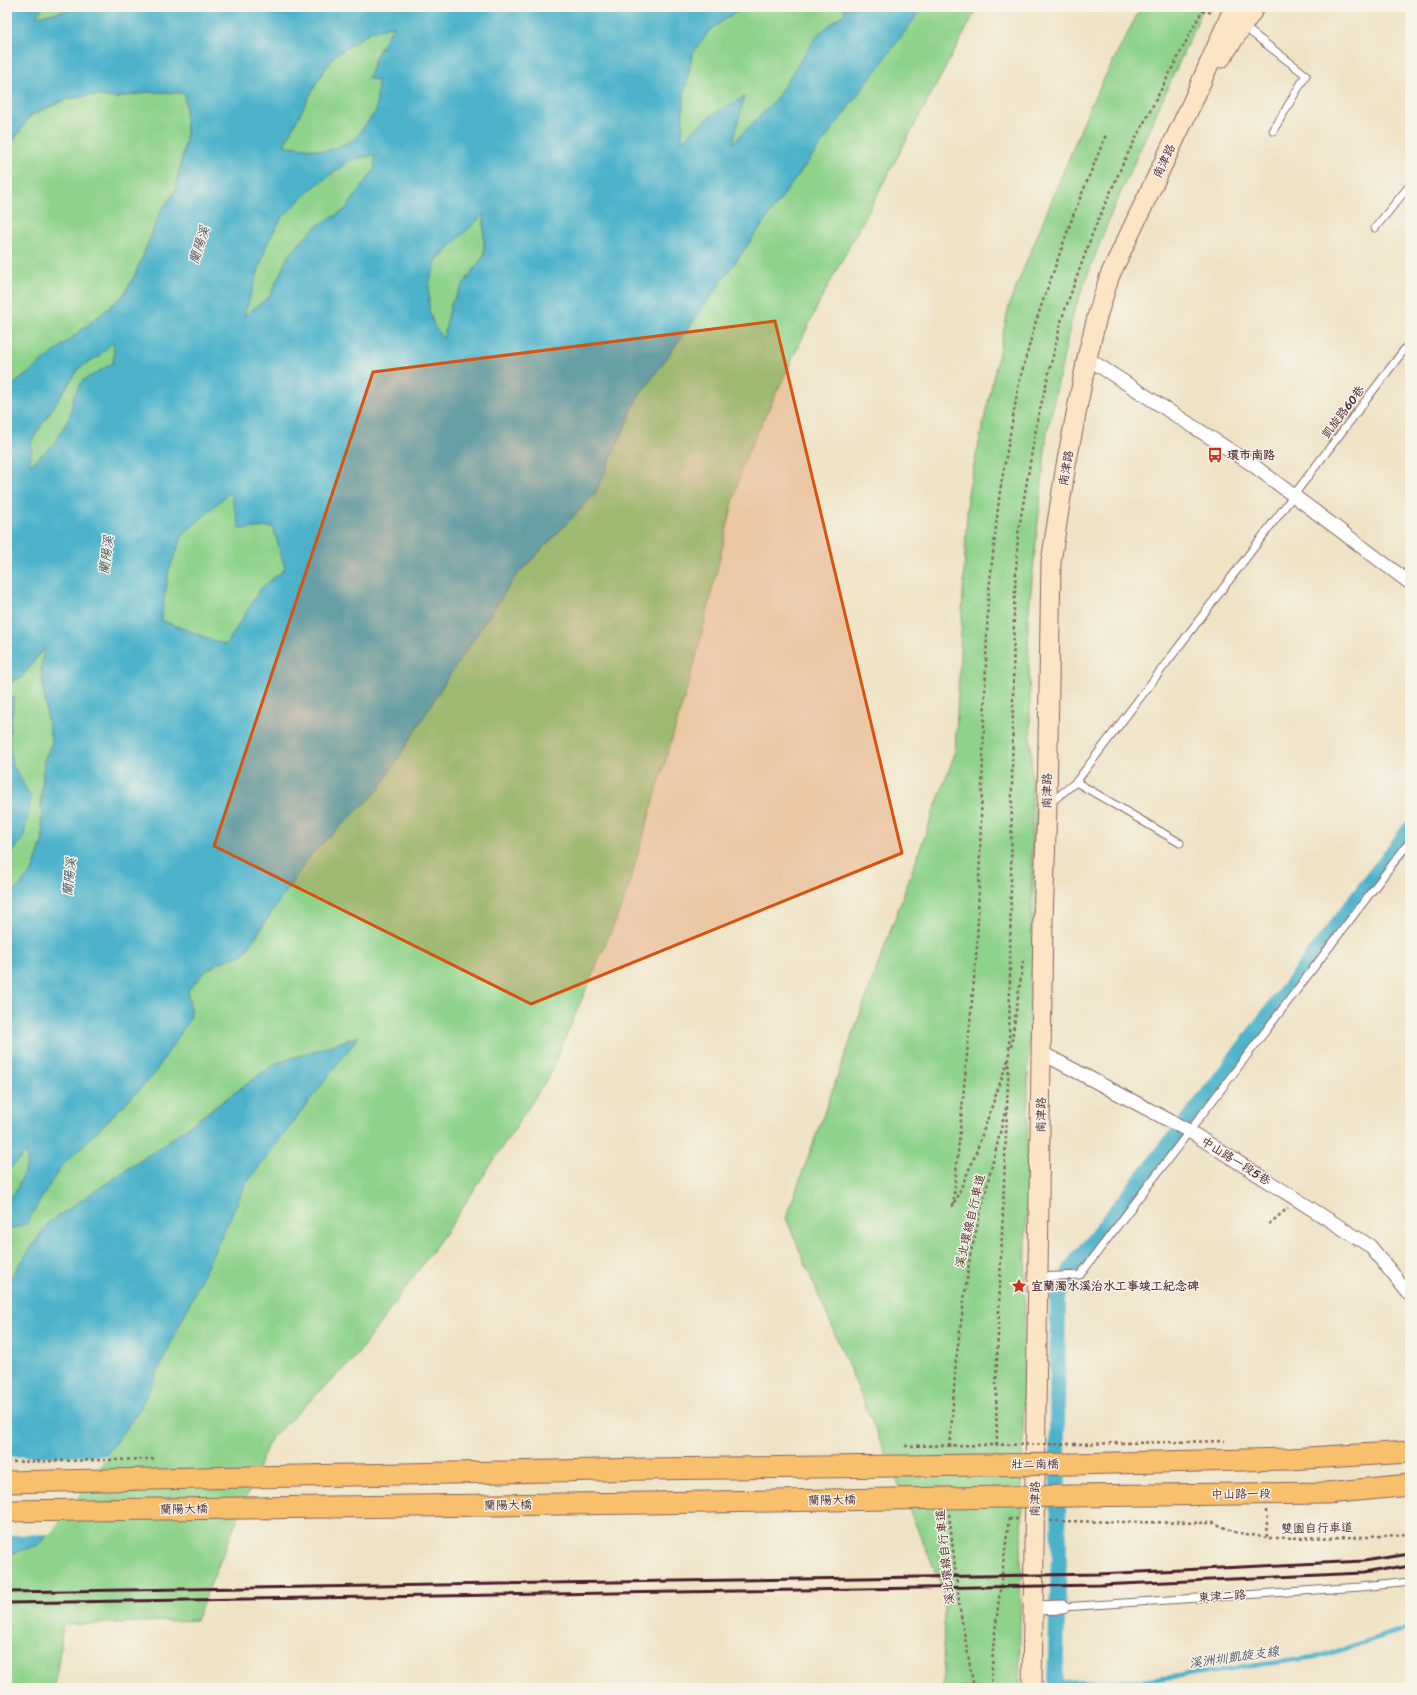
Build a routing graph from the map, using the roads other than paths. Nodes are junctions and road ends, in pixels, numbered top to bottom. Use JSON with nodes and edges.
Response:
{"nodes":[{"id":1,"x":1234,"y":7,"type":"edge"},
{"id":2,"x":1255,"y":7,"type":"edge"},
{"id":3,"x":1242,"y":26,"type":"junction"},
{"id":4,"x":1192,"y":103,"type":"junction"},
{"id":5,"x":1273,"y":131,"type":"dead end"},
{"id":6,"x":1410,"y":185,"type":"edge"},
{"id":7,"x":1375,"y":228,"type":"dead end"},
{"id":8,"x":1410,"y":342,"type":"edge"},
{"id":9,"x":1087,"y":358,"type":"junction"},
{"id":10,"x":1294,"y":495,"type":"junction"},
{"id":11,"x":1410,"y":583,"type":"edge"},
{"id":12,"x":1076,"y":782,"type":"junction"},
{"id":13,"x":1047,"y":805,"type":"junction"},
{"id":14,"x":1410,"y":841,"type":"edge"},
{"id":15,"x":1180,"y":844,"type":"dead end"},
{"id":16,"x":1042,"y":1053,"type":"junction"},
{"id":17,"x":1186,"y":1130,"type":"junction"},
{"id":18,"x":1038,"y":1277,"type":"junction"},
{"id":19,"x":1410,"y":1295,"type":"edge"},
{"id":20,"x":1410,"y":1452,"type":"edge"},
{"id":21,"x":7,"y":1482,"type":"edge"},
{"id":22,"x":1410,"y":1485,"type":"edge"},
{"id":23,"x":1009,"y":1506,"type":"joint"},
{"id":24,"x":7,"y":1511,"type":"edge"},
{"id":25,"x":1410,"y":1582,"type":"edge"},
{"id":26,"x":1063,"y":1606,"type":"joint"},
{"id":27,"x":1041,"y":1608,"type":"junction"},
{"id":28,"x":1032,"y":1688,"type":"edge"}],
"edges":[{"from":1,"to":4,"type":"street","name":"南津路"},
{"from":2,"to":3,"type":"street"},
{"from":3,"to":4,"type":"street"},
{"from":3,"to":5,"type":"lane"},
{"from":4,"to":9,"type":"street","name":"南津路"},
{"from":6,"to":7,"type":"lane"},
{"from":8,"to":10,"type":"lane","name":"凱旋路60巷"},
{"from":9,"to":10,"type":"street"},
{"from":9,"to":13,"type":"street","name":"南津路"},
{"from":10,"to":11,"type":"street"},
{"from":10,"to":12,"type":"lane","name":"凱旋路60巷"},
{"from":12,"to":13,"type":"lane","name":"凱旋路60巷"},
{"from":12,"to":15,"type":"lane"},
{"from":13,"to":16,"type":"street","name":"南津路"},
{"from":14,"to":17,"type":"lane"},
{"from":16,"to":17,"type":"street","name":"中山路一段5巷"},
{"from":16,"to":18,"type":"street","name":"南津路"},
{"from":17,"to":18,"type":"lane"},
{"from":17,"to":19,"type":"street","name":"中山路一段5巷"},
{"from":18,"to":27,"type":"street","name":"南津路"},
{"from":20,"to":21,"type":"main road","name":"壯二南橋","bridge":true},
{"from":22,"to":23,"type":"main road","name":"中山路一段","bridge":true},
{"from":23,"to":24,"type":"main road","name":"蘭陽大橋","bridge":true},
{"from":25,"to":26,"type":"lane","name":"東津二路"},
{"from":26,"to":27,"type":"street","name":"東津二路"},
{"from":27,"to":28,"type":"street","name":"南津路"}]}
